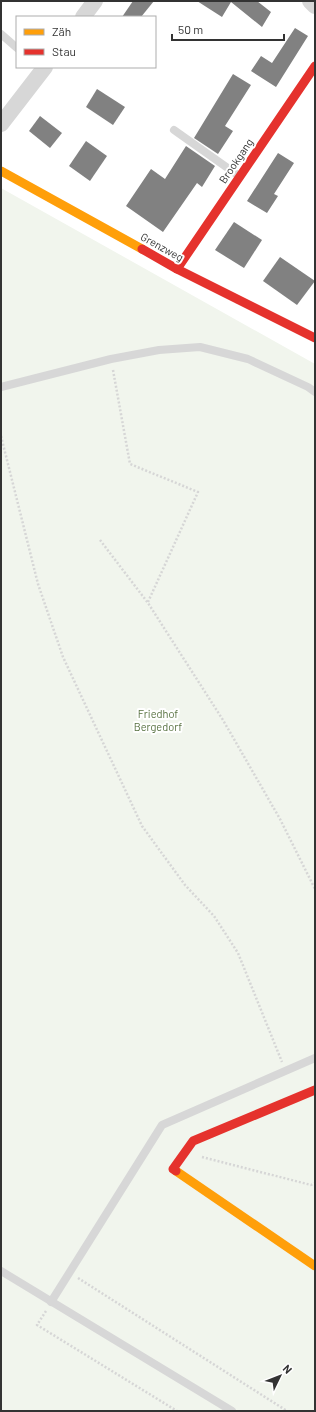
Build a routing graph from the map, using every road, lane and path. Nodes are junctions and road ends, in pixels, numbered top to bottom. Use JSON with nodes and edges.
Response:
{"nodes":[{"id":1,"x":95,"y":1,"type":"edge"},
{"id":2,"x":310,"y":1,"type":"edge"},
{"id":3,"x":315,"y":6,"type":"edge"},
{"id":4,"x":84,"y":16,"type":"edge"},
{"id":5,"x":1,"y":34,"type":"edge"},
{"id":6,"x":16,"y":47,"type":"edge"},
{"id":7,"x":315,"y":66,"type":"edge"},
{"id":8,"x":42,"y":68,"type":"edge"},
{"id":9,"x":1,"y":124,"type":"edge"},
{"id":10,"x":174,"y":130,"type":"dead end"},
{"id":11,"x":1,"y":172,"type":"edge"},
{"id":12,"x":240,"y":176,"type":"junction"},
{"id":13,"x":177,"y":269,"type":"junction"},
{"id":14,"x":315,"y":338,"type":"edge"},
{"id":15,"x":111,"y":359,"type":"junction"},
{"id":16,"x":1,"y":387,"type":"edge"},
{"id":17,"x":315,"y":392,"type":"edge"},
{"id":18,"x":1,"y":436,"type":"edge"},
{"id":19,"x":100,"y":540,"type":"dead end"},
{"id":20,"x":148,"y":603,"type":"junction"},
{"id":21,"x":315,"y":889,"type":"edge"},
{"id":22,"x":315,"y":1058,"type":"edge"},
{"id":23,"x":286,"y":1071,"type":"junction"},
{"id":24,"x":315,"y":1090,"type":"edge"},
{"id":25,"x":184,"y":1152,"type":"junction"},
{"id":26,"x":315,"y":1183,"type":"edge"},
{"id":27,"x":315,"y":1266,"type":"edge"},
{"id":28,"x":1,"y":1271,"type":"edge"},
{"id":29,"x":69,"y":1272,"type":"junction"},
{"id":30,"x":51,"y":1302,"type":"junction"},
{"id":31,"x":177,"y":1411,"type":"edge"},
{"id":32,"x":232,"y":1411,"type":"edge"},
{"id":33,"x":287,"y":1411,"type":"edge"}],
"edges":[{"from":1,"to":4,"type":"street"},
{"from":2,"to":3,"type":"street"},
{"from":5,"to":6,"type":"lane"},
{"from":7,"to":12,"type":"street","name":"Brookgang"},
{"from":8,"to":9,"type":"street"},
{"from":10,"to":12,"type":"lane"},
{"from":11,"to":13,"type":"street","name":"Grenzweg"},
{"from":12,"to":13,"type":"street","name":"Brookgang"},
{"from":13,"to":14,"type":"street","name":"Grenzweg"},
{"from":15,"to":16,"type":"lane"},
{"from":15,"to":17,"type":"lane"},
{"from":15,"to":20,"type":"path"},
{"from":18,"to":23,"type":"path"},
{"from":19,"to":20,"type":"path"},
{"from":20,"to":21,"type":"path"},
{"from":22,"to":23,"type":"lane"},
{"from":23,"to":29,"type":"lane"},
{"from":24,"to":25,"type":"street"},
{"from":25,"to":26,"type":"path"},
{"from":25,"to":27,"type":"street"},
{"from":28,"to":30,"type":"lane"},
{"from":29,"to":30,"type":"lane"},
{"from":29,"to":33,"type":"path"},
{"from":30,"to":31,"type":"path"},
{"from":30,"to":32,"type":"lane"}]}
